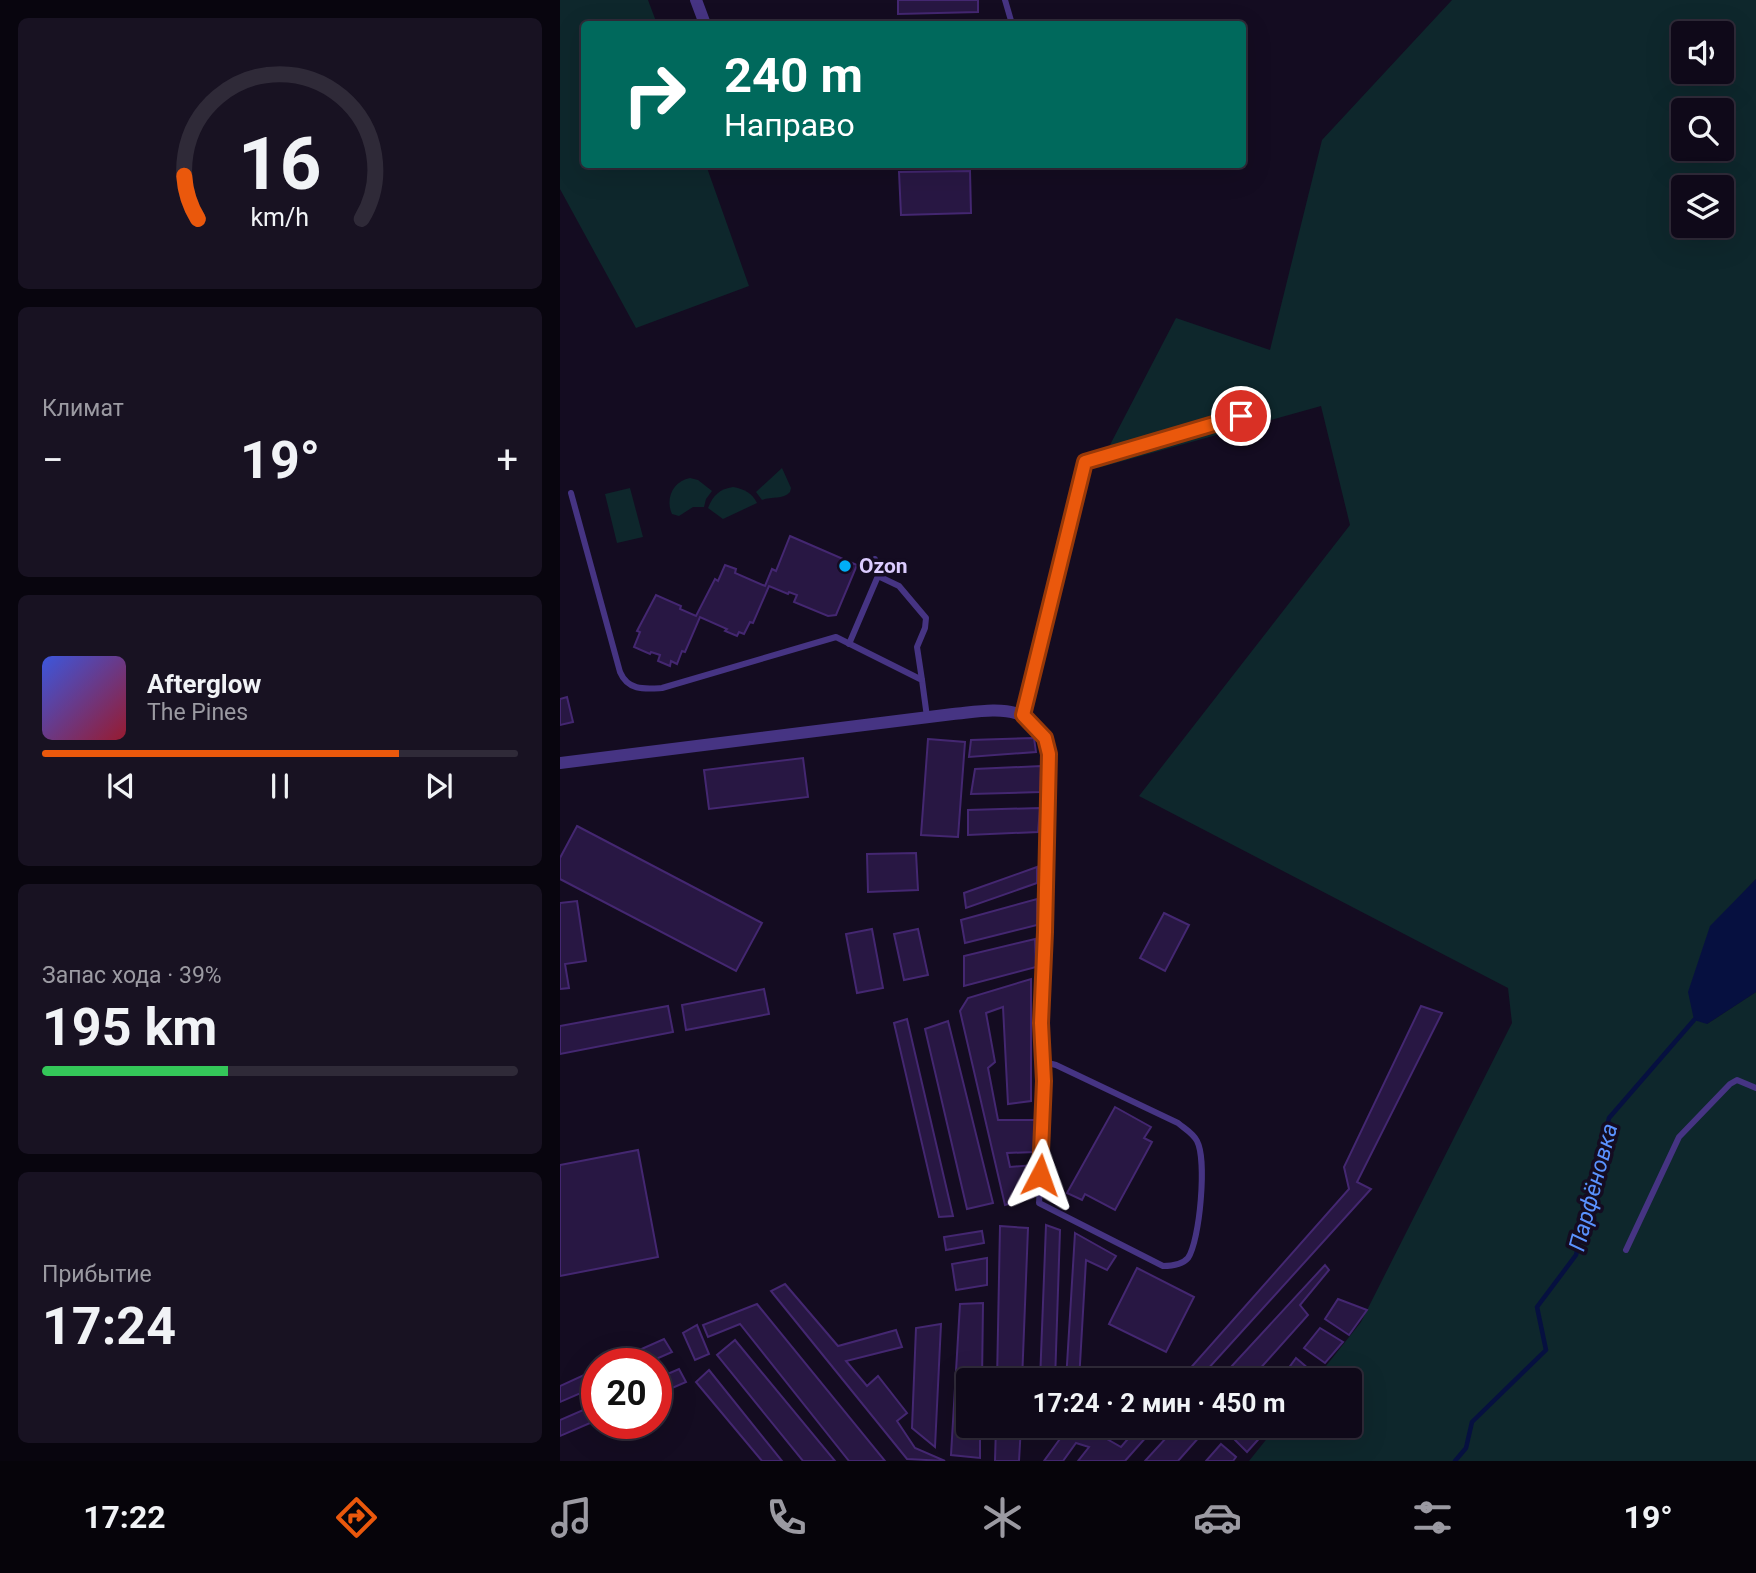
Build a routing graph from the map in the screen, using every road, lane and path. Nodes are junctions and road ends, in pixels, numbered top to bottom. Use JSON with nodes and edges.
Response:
{"nodes":[{"id":1,"x":696,"y":0,"type":"edge"},
{"id":2,"x":1005,"y":0,"type":"edge"},
{"id":3,"x":704,"y":21,"type":"edge"},
{"id":4,"x":1011,"y":21,"type":"edge"},
{"id":5,"x":1241,"y":416,"type":"dead end"},
{"id":6,"x":571,"y":494,"type":"dead end"},
{"id":7,"x":875,"y":559,"type":"dead end"},
{"id":8,"x":878,"y":576,"type":"junction"},
{"id":9,"x":849,"y":644,"type":"junction"},
{"id":10,"x":922,"y":680,"type":"junction"},
{"id":11,"x":1023,"y":715,"type":"junction"},
{"id":12,"x":927,"y":718,"type":"junction"},
{"id":13,"x":560,"y":763,"type":"edge"},
{"id":14,"x":1044,"y":1062,"type":"junction"},
{"id":15,"x":1756,"y":1088,"type":"edge"},
{"id":16,"x":1626,"y":1250,"type":"dead end"}],
"edges":[{"from":1,"to":3,"type":"street"},
{"from":2,"to":4,"type":"lane"},
{"from":5,"to":11,"type":"lane"},
{"from":6,"to":9,"type":"lane"},
{"from":7,"to":8,"type":"lane"},
{"from":8,"to":9,"type":"lane"},
{"from":8,"to":10,"type":"lane"},
{"from":9,"to":10,"type":"lane"},
{"from":10,"to":12,"type":"lane"},
{"from":11,"to":12,"type":"street"},
{"from":11,"to":14,"type":"street"},
{"from":12,"to":13,"type":"street"},
{"from":14,"to":14,"type":"lane"},
{"from":15,"to":16,"type":"lane"}]}
